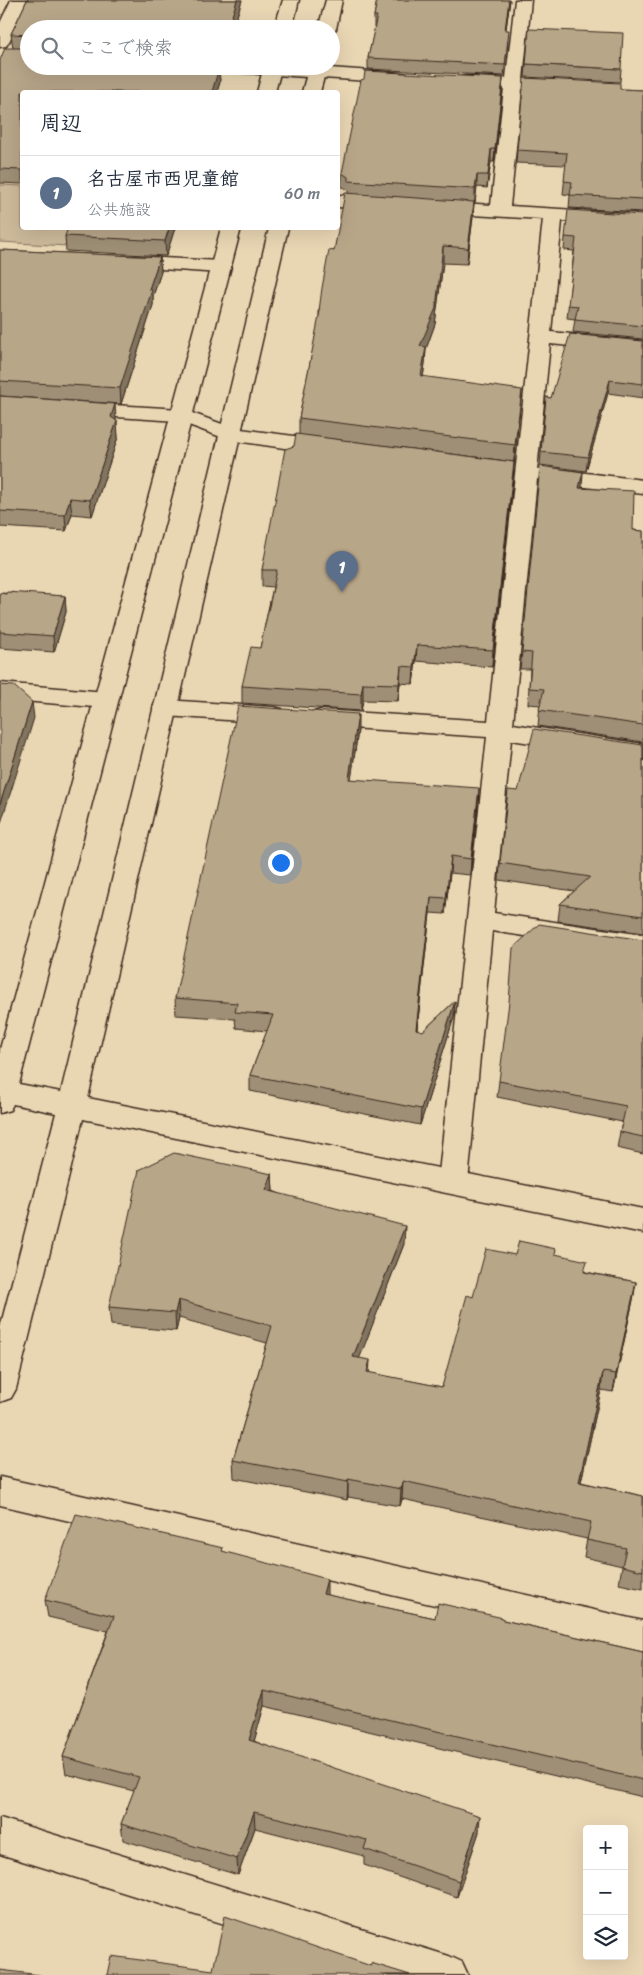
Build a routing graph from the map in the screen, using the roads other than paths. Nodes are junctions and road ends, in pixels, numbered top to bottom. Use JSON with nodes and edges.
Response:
{"nodes":[{"id":1,"x":18,"y":0,"type":"edge"},
{"id":2,"x":291,"y":0,"type":"edge"},
{"id":3,"x":334,"y":0,"type":"edge"},
{"id":4,"x":523,"y":0,"type":"edge"},
{"id":5,"x":285,"y":20,"type":"edge"},
{"id":6,"x":329,"y":20,"type":"edge"},
{"id":7,"x":3,"y":51,"type":"edge"},
{"id":8,"x":340,"y":72,"type":"edge"},
{"id":9,"x":271,"y":75,"type":"edge"},
{"id":10,"x":316,"y":75,"type":"edge"},
{"id":11,"x":415,"y":79,"type":"edge"},
{"id":12,"x":444,"y":80,"type":"edge"},
{"id":13,"x":514,"y":84,"type":"junction"},
{"id":14,"x":573,"y":86,"type":"edge"},
{"id":15,"x":267,"y":90,"type":"edge"},
{"id":16,"x":312,"y":90,"type":"edge"},
{"id":17,"x":340,"y":201,"type":"edge"},
{"id":18,"x":395,"y":204,"type":"edge"},
{"id":19,"x":414,"y":206,"type":"edge"},
{"id":20,"x":500,"y":211,"type":"junction"},
{"id":21,"x":553,"y":214,"type":"junction"},
{"id":22,"x":643,"y":220,"type":"edge"},
{"id":23,"x":230,"y":230,"type":"edge"},
{"id":24,"x":279,"y":230,"type":"edge"},
{"id":25,"x":103,"y":260,"type":"edge"},
{"id":26,"x":220,"y":267,"type":"junction"},
{"id":27,"x":540,"y":337,"type":"junction"},
{"id":28,"x":643,"y":347,"type":"edge"},
{"id":29,"x":57,"y":408,"type":"edge"},
{"id":30,"x":181,"y":415,"type":"junction"},
{"id":31,"x":229,"y":434,"type":"junction"},
{"id":32,"x":348,"y":450,"type":"edge"},
{"id":33,"x":516,"y":471,"type":"junction"},
{"id":34,"x":643,"y":487,"type":"edge"},
{"id":35,"x":0,"y":691,"type":"edge"},
{"id":36,"x":106,"y":700,"type":"junction"},
{"id":37,"x":165,"y":708,"type":"junction"},
{"id":38,"x":499,"y":730,"type":"junction"},
{"id":39,"x":643,"y":752,"type":"edge"},
{"id":40,"x":480,"y":920,"type":"junction"},
{"id":41,"x":643,"y":945,"type":"edge"},
{"id":42,"x":1,"y":1094,"type":"edge"},
{"id":43,"x":72,"y":1105,"type":"junction"},
{"id":44,"x":453,"y":1182,"type":"junction"},
{"id":45,"x":643,"y":1221,"type":"edge"},
{"id":46,"x":0,"y":1389,"type":"edge"},
{"id":47,"x":0,"y":1491,"type":"edge"},
{"id":48,"x":643,"y":1637,"type":"edge"},
{"id":49,"x":0,"y":1836,"type":"edge"},
{"id":50,"x":448,"y":1975,"type":"edge"}],
"edges":[{"from":1,"to":7,"type":"street"},
{"from":2,"to":5,"type":"street"},
{"from":3,"to":6,"type":"street"},
{"from":4,"to":13,"type":"street"},
{"from":8,"to":11,"type":"street"},
{"from":9,"to":15,"type":"street"},
{"from":10,"to":16,"type":"street"},
{"from":12,"to":13,"type":"street"},
{"from":13,"to":14,"type":"street"},
{"from":13,"to":20,"type":"street"},
{"from":17,"to":18,"type":"street"},
{"from":19,"to":20,"type":"street"},
{"from":20,"to":21,"type":"street"},
{"from":21,"to":22,"type":"street"},
{"from":21,"to":27,"type":"street"},
{"from":23,"to":26,"type":"street"},
{"from":24,"to":31,"type":"street"},
{"from":25,"to":26,"type":"street"},
{"from":26,"to":30,"type":"street"},
{"from":27,"to":28,"type":"street"},
{"from":27,"to":33,"type":"street"},
{"from":29,"to":30,"type":"street"},
{"from":30,"to":31,"type":"street"},
{"from":30,"to":36,"type":"street"},
{"from":31,"to":32,"type":"street"},
{"from":31,"to":37,"type":"street"},
{"from":33,"to":34,"type":"street"},
{"from":33,"to":38,"type":"street"},
{"from":35,"to":36,"type":"street"},
{"from":36,"to":42,"type":"street"},
{"from":37,"to":38,"type":"street"},
{"from":37,"to":43,"type":"street"},
{"from":38,"to":39,"type":"street"},
{"from":38,"to":40,"type":"street"},
{"from":40,"to":41,"type":"street"},
{"from":40,"to":44,"type":"street"},
{"from":42,"to":43,"type":"street"},
{"from":43,"to":44,"type":"street"},
{"from":43,"to":46,"type":"street"},
{"from":44,"to":45,"type":"street"},
{"from":47,"to":48,"type":"street"},
{"from":49,"to":50,"type":"street"}]}
